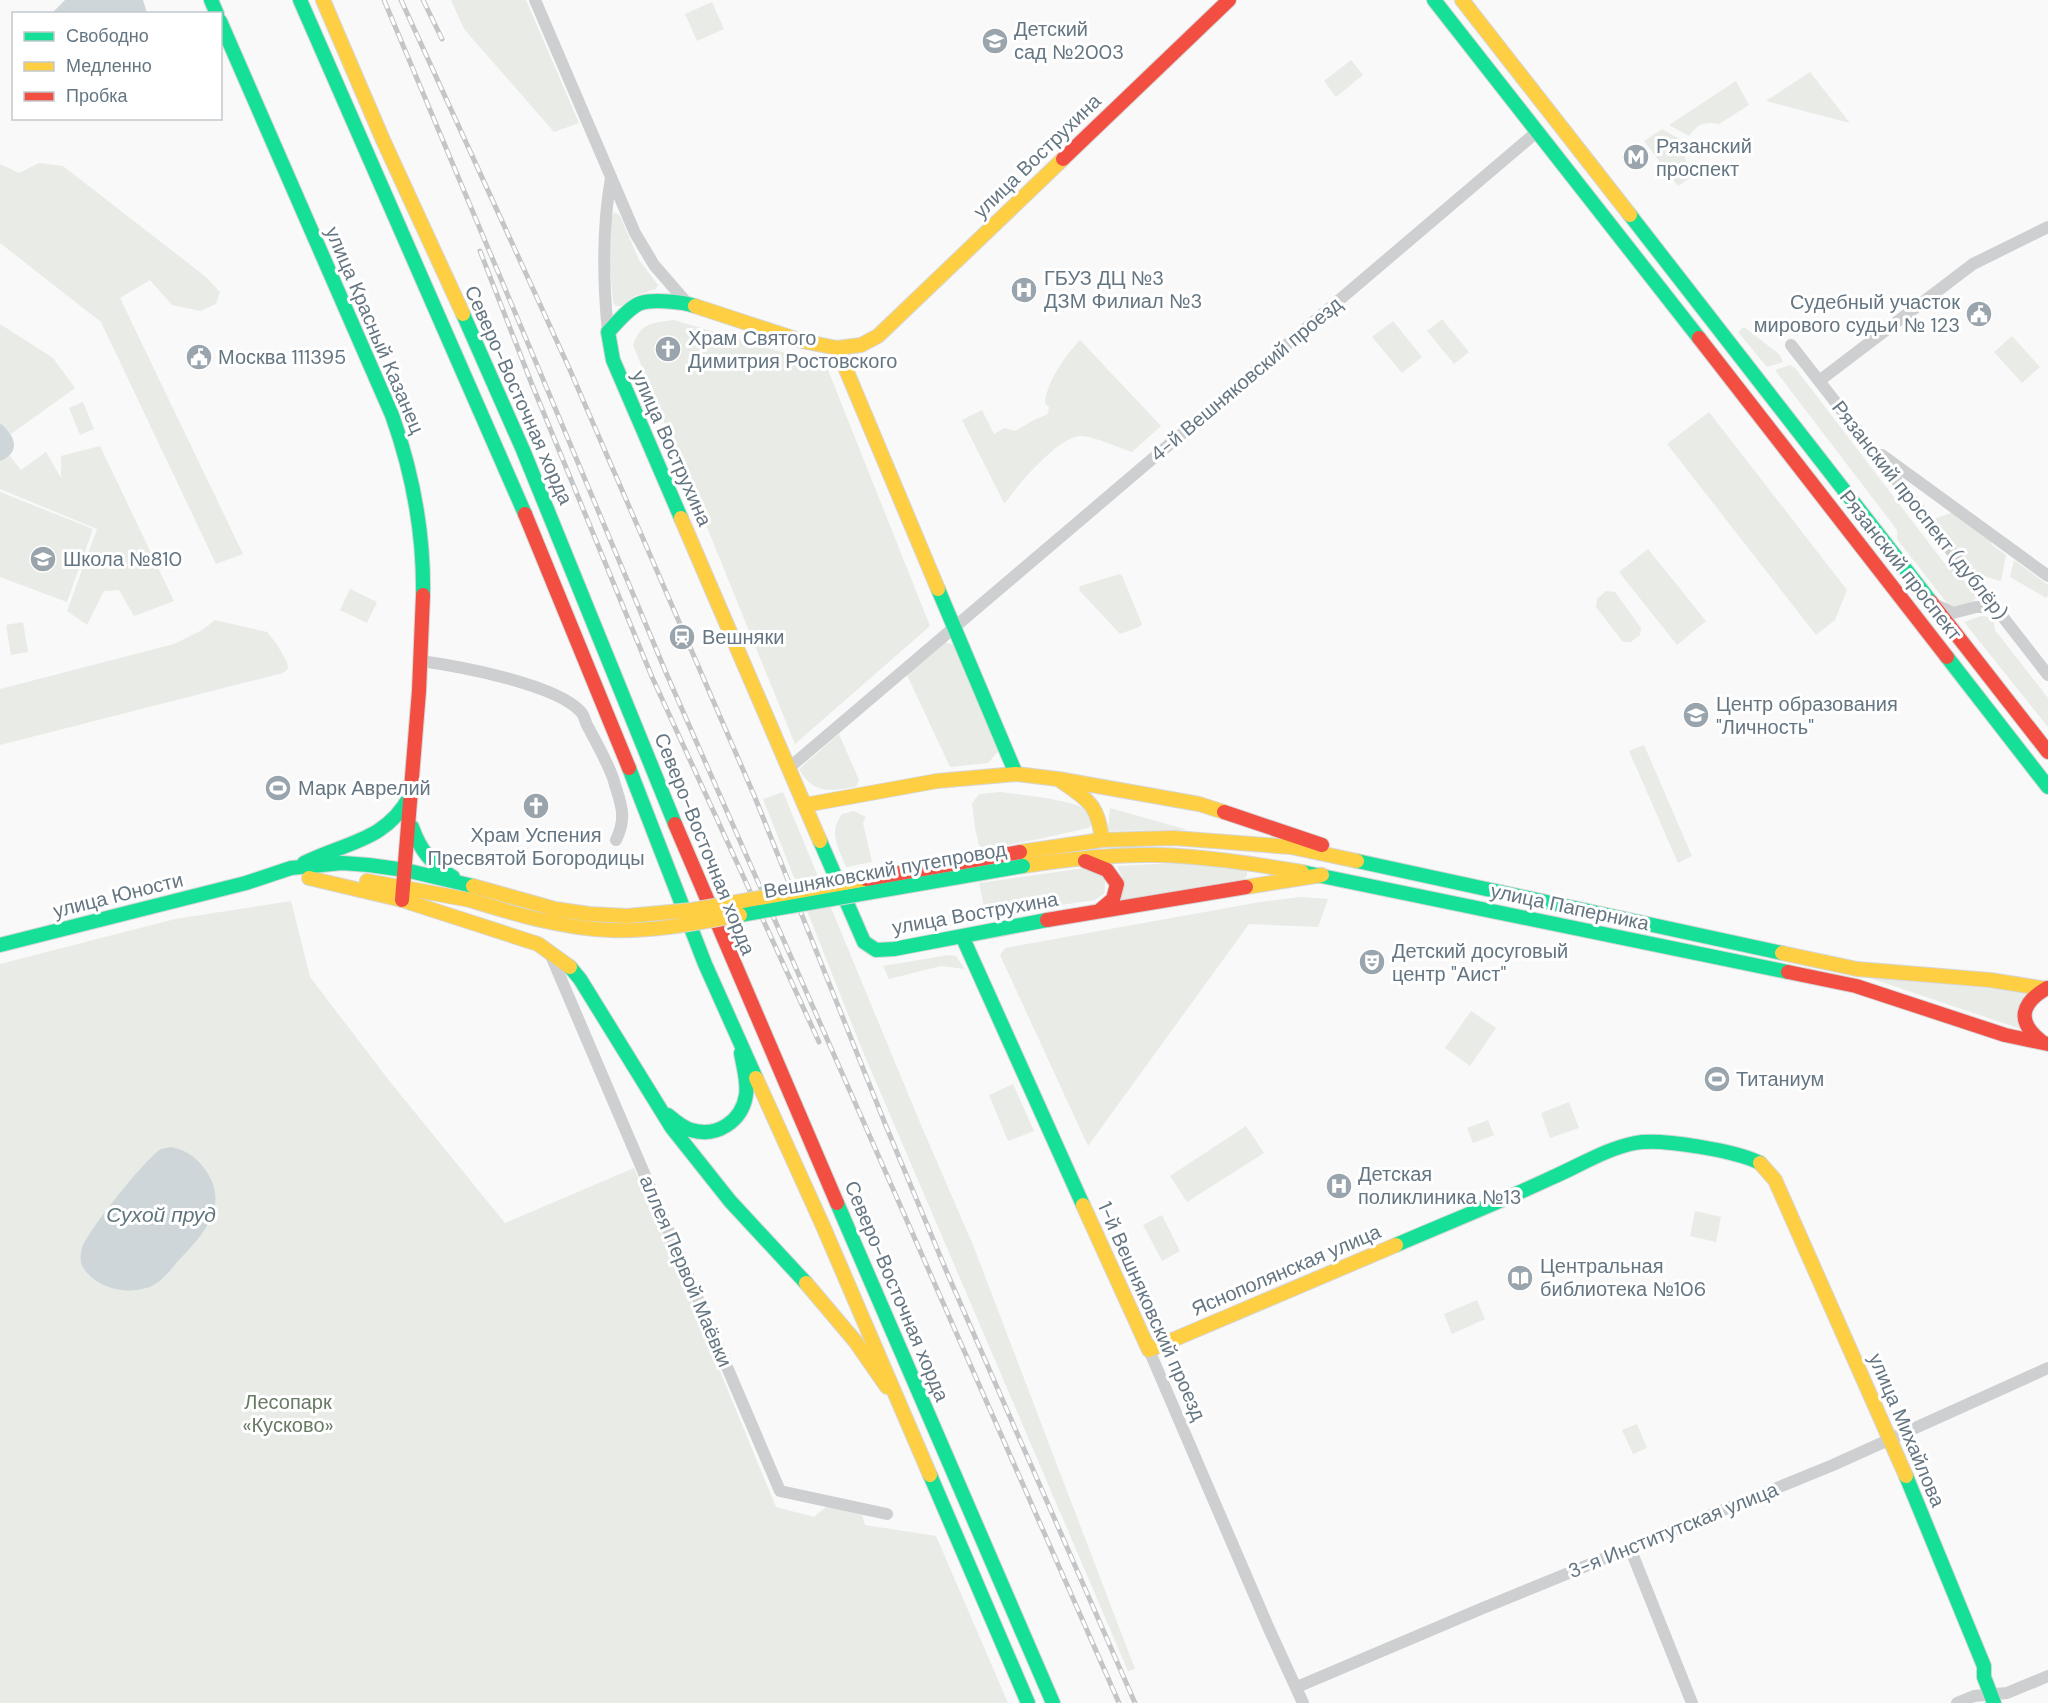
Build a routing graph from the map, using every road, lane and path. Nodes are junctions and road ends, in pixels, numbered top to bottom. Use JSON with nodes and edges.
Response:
{"nodes":[{"id":1,"x":300,"y":0,"type":"edge"},
{"id":2,"x":323,"y":0,"type":"edge"},
{"id":3,"x":535,"y":0,"type":"edge"},
{"id":4,"x":1229,"y":0,"type":"edge"},
{"id":5,"x":1434,"y":0,"type":"edge"},
{"id":6,"x":1462,"y":0,"type":"edge"},
{"id":7,"x":222,"y":26,"type":"edge"},
{"id":8,"x":1538,"y":130,"type":"junction"},
{"id":9,"x":611,"y":178,"type":"junction"},
{"id":10,"x":2048,"y":227,"type":"edge"},
{"id":11,"x":687,"y":303,"type":"junction"},
{"id":12,"x":608,"y":332,"type":"junction"},
{"id":13,"x":1791,"y":345,"type":"dead end"},
{"id":14,"x":837,"y":348,"type":"junction"},
{"id":15,"x":1819,"y":381,"type":"junction"},
{"id":16,"x":1866,"y":442,"type":"junction"},
{"id":17,"x":1938,"y":496,"type":"junction"},
{"id":18,"x":1922,"y":511,"type":"junction"},
{"id":19,"x":2048,"y":576,"type":"edge"},
{"id":20,"x":1933,"y":604,"type":"junction"},
{"id":21,"x":1995,"y":607,"type":"junction"},
{"id":22,"x":954,"y":627,"type":"junction"},
{"id":23,"x":421,"y":661,"type":"junction"},
{"id":24,"x":2048,"y":675,"type":"edge"},
{"id":25,"x":2048,"y":752,"type":"edge"},
{"id":26,"x":790,"y":767,"type":"junction"},
{"id":27,"x":1016,"y":774,"type":"junction"},
{"id":28,"x":1058,"y":779,"type":"junction"},
{"id":29,"x":413,"y":786,"type":"junction"},
{"id":30,"x":2048,"y":787,"type":"edge"},
{"id":31,"x":805,"y":805,"type":"junction"},
{"id":32,"x":410,"y":822,"type":"junction"},
{"id":33,"x":616,"y":840,"type":"dead end"},
{"id":34,"x":1102,"y":840,"type":"junction"},
{"id":35,"x":1076,"y":858,"type":"junction"},
{"id":36,"x":1022,"y":859,"type":"junction"},
{"id":37,"x":295,"y":867,"type":"junction"},
{"id":38,"x":405,"y":870,"type":"junction"},
{"id":39,"x":1396,"y":870,"type":"junction"},
{"id":40,"x":1322,"y":875,"type":"junction"},
{"id":41,"x":246,"y":883,"type":"junction"},
{"id":42,"x":403,"y":893,"type":"junction"},
{"id":43,"x":472,"y":893,"type":"junction"},
{"id":44,"x":1100,"y":910,"type":"junction"},
{"id":45,"x":962,"y":936,"type":"junction"},
{"id":46,"x":0,"y":945,"type":"edge"},
{"id":47,"x":548,"y":950,"type":"junction"},
{"id":48,"x":2048,"y":989,"type":"edge"},
{"id":49,"x":739,"y":1040,"type":"junction"},
{"id":50,"x":2045,"y":1043,"type":"edge"},
{"id":51,"x":658,"y":1107,"type":"junction"},
{"id":52,"x":1773,"y":1176,"type":"joint"},
{"id":53,"x":1149,"y":1350,"type":"junction"},
{"id":54,"x":2048,"y":1368,"type":"edge"},
{"id":55,"x":904,"y":1414,"type":"junction"},
{"id":56,"x":1890,"y":1439,"type":"junction"},
{"id":57,"x":887,"y":1514,"type":"dead end"},
{"id":58,"x":1630,"y":1548,"type":"junction"},
{"id":59,"x":2048,"y":1676,"type":"edge"},
{"id":60,"x":1297,"y":1688,"type":"junction"},
{"id":61,"x":1993,"y":1699,"type":"edge"},
{"id":62,"x":1028,"y":1703,"type":"edge"},
{"id":63,"x":1053,"y":1703,"type":"edge"},
{"id":64,"x":1303,"y":1703,"type":"edge"},
{"id":65,"x":1692,"y":1703,"type":"edge"},
{"id":66,"x":1957,"y":1703,"type":"edge"}],
"edges":[{"from":1,"to":49,"type":"main road","name":"Северо-Восточная хорда"},
{"from":2,"to":63,"type":"main road","name":"Северо-Восточная хорда"},
{"from":3,"to":9,"type":"street"},
{"from":4,"to":14,"type":"main road","name":"улица Вострухина"},
{"from":5,"to":8,"type":"main road","name":"Рязанский проспект"},
{"from":6,"to":20,"type":"main road","name":"Рязанский проспект"},
{"from":7,"to":23,"type":"main road","name":"улица Красный Казанец"},
{"from":8,"to":22,"type":"street","name":"4-й Вешняковский проезд"},
{"from":8,"to":30,"type":"main road","name":"Рязанский проспект"},
{"from":9,"to":11,"type":"street"},
{"from":9,"to":12,"type":"street"},
{"from":10,"to":15,"type":"street"},
{"from":11,"to":12,"type":"main road","name":"улица Вострухина"},
{"from":11,"to":14,"type":"main road","name":"улица Вострухина"},
{"from":12,"to":26,"type":"main road","name":"улица Вострухина"},
{"from":13,"to":15,"type":"street","name":"Рязанский проспект (дублёр)"},
{"from":14,"to":22,"type":"main road"},
{"from":15,"to":16,"type":"street","name":"Рязанский проспект (дублёр)"},
{"from":16,"to":17,"type":"street"},
{"from":16,"to":18,"type":"street","name":"Рязанский проспект (дублёр)"},
{"from":17,"to":18,"type":"street"},
{"from":17,"to":19,"type":"street"},
{"from":18,"to":21,"type":"street","name":"Рязанский проспект (дублёр)"},
{"from":20,"to":21,"type":"street"},
{"from":20,"to":25,"type":"main road","name":"Рязанский проспект"},
{"from":21,"to":24,"type":"street","name":"Рязанский проспект (дублёр)"},
{"from":22,"to":26,"type":"street","name":"4-й Вешняковский проезд"},
{"from":22,"to":27,"type":"main road"},
{"from":23,"to":29,"type":"main road","name":"улица Красный Казанец"},
{"from":23,"to":33,"type":"street"},
{"from":26,"to":31,"type":"main road","name":"улица Вострухина"},
{"from":27,"to":28,"type":"main road"},
{"from":27,"to":31,"type":"main road"},
{"from":28,"to":34,"type":"main road"},
{"from":28,"to":39,"type":"main road"},
{"from":29,"to":32,"type":"main road","name":"улица Красный Казанец"},
{"from":29,"to":37,"type":"main road"},
{"from":31,"to":45,"type":"main road","name":"улица Вострухина"},
{"from":32,"to":38,"type":"main road","name":"улица Красный Казанец"},
{"from":32,"to":43,"type":"main road"},
{"from":34,"to":36,"type":"main road","name":"улица Паперника"},
{"from":34,"to":39,"type":"main road","name":"улица Паперника"},
{"from":35,"to":36,"type":"main road","name":"улица Паперника"},
{"from":35,"to":40,"type":"main road","name":"улица Паперника"},
{"from":35,"to":44,"type":"main road","name":"улица Паперника"},
{"from":36,"to":43,"type":"main road","name":"Вешняковский путепровод","bridge":true},
{"from":37,"to":38,"type":"main road","name":"улица Юности"},
{"from":37,"to":41,"type":"main road","name":"улица Юности"},
{"from":38,"to":42,"type":"main road","name":"улица Красный Казанец"},
{"from":38,"to":43,"type":"main road","name":"улица Юности"},
{"from":39,"to":48,"type":"main road","name":"улица Паперника"},
{"from":40,"to":44,"type":"main road","name":"улица Вострухина"},
{"from":40,"to":50,"type":"main road","name":"улица Паперника"},
{"from":41,"to":42,"type":"main road","name":"улица Юности"},
{"from":41,"to":46,"type":"main road","name":"улица Юности"},
{"from":42,"to":43,"type":"main road","name":"улица Юности"},
{"from":42,"to":47,"type":"main road"},
{"from":44,"to":45,"type":"main road","name":"улица Вострухина"},
{"from":45,"to":53,"type":"main road","name":"1-й Вешняковский проезд"},
{"from":47,"to":51,"type":"main road"},
{"from":47,"to":57,"type":"street","name":"аллея Первой Маёвки"},
{"from":48,"to":50,"type":"main road"},
{"from":49,"to":51,"type":"main road"},
{"from":49,"to":55,"type":"main road","name":"Северо-Восточная хорда"},
{"from":51,"to":55,"type":"main road"},
{"from":52,"to":53,"type":"main road","name":"Яснополянская улица"},
{"from":52,"to":56,"type":"main road","name":"улица Михайлова"},
{"from":53,"to":60,"type":"street","name":"1-й Вешняковский проезд"},
{"from":54,"to":56,"type":"street","name":"3-я Институтская улица"},
{"from":55,"to":62,"type":"main road","name":"Северо-Восточная хорда"},
{"from":56,"to":58,"type":"street","name":"3-я Институтская улица"},
{"from":56,"to":61,"type":"main road","name":"улица Михайлова"},
{"from":58,"to":60,"type":"street","name":"3-я Институтская улица"},
{"from":58,"to":65,"type":"street"},
{"from":59,"to":61,"type":"street"},
{"from":60,"to":64,"type":"street","name":"1-й Вешняковский проезд"},
{"from":61,"to":66,"type":"street"}]}
